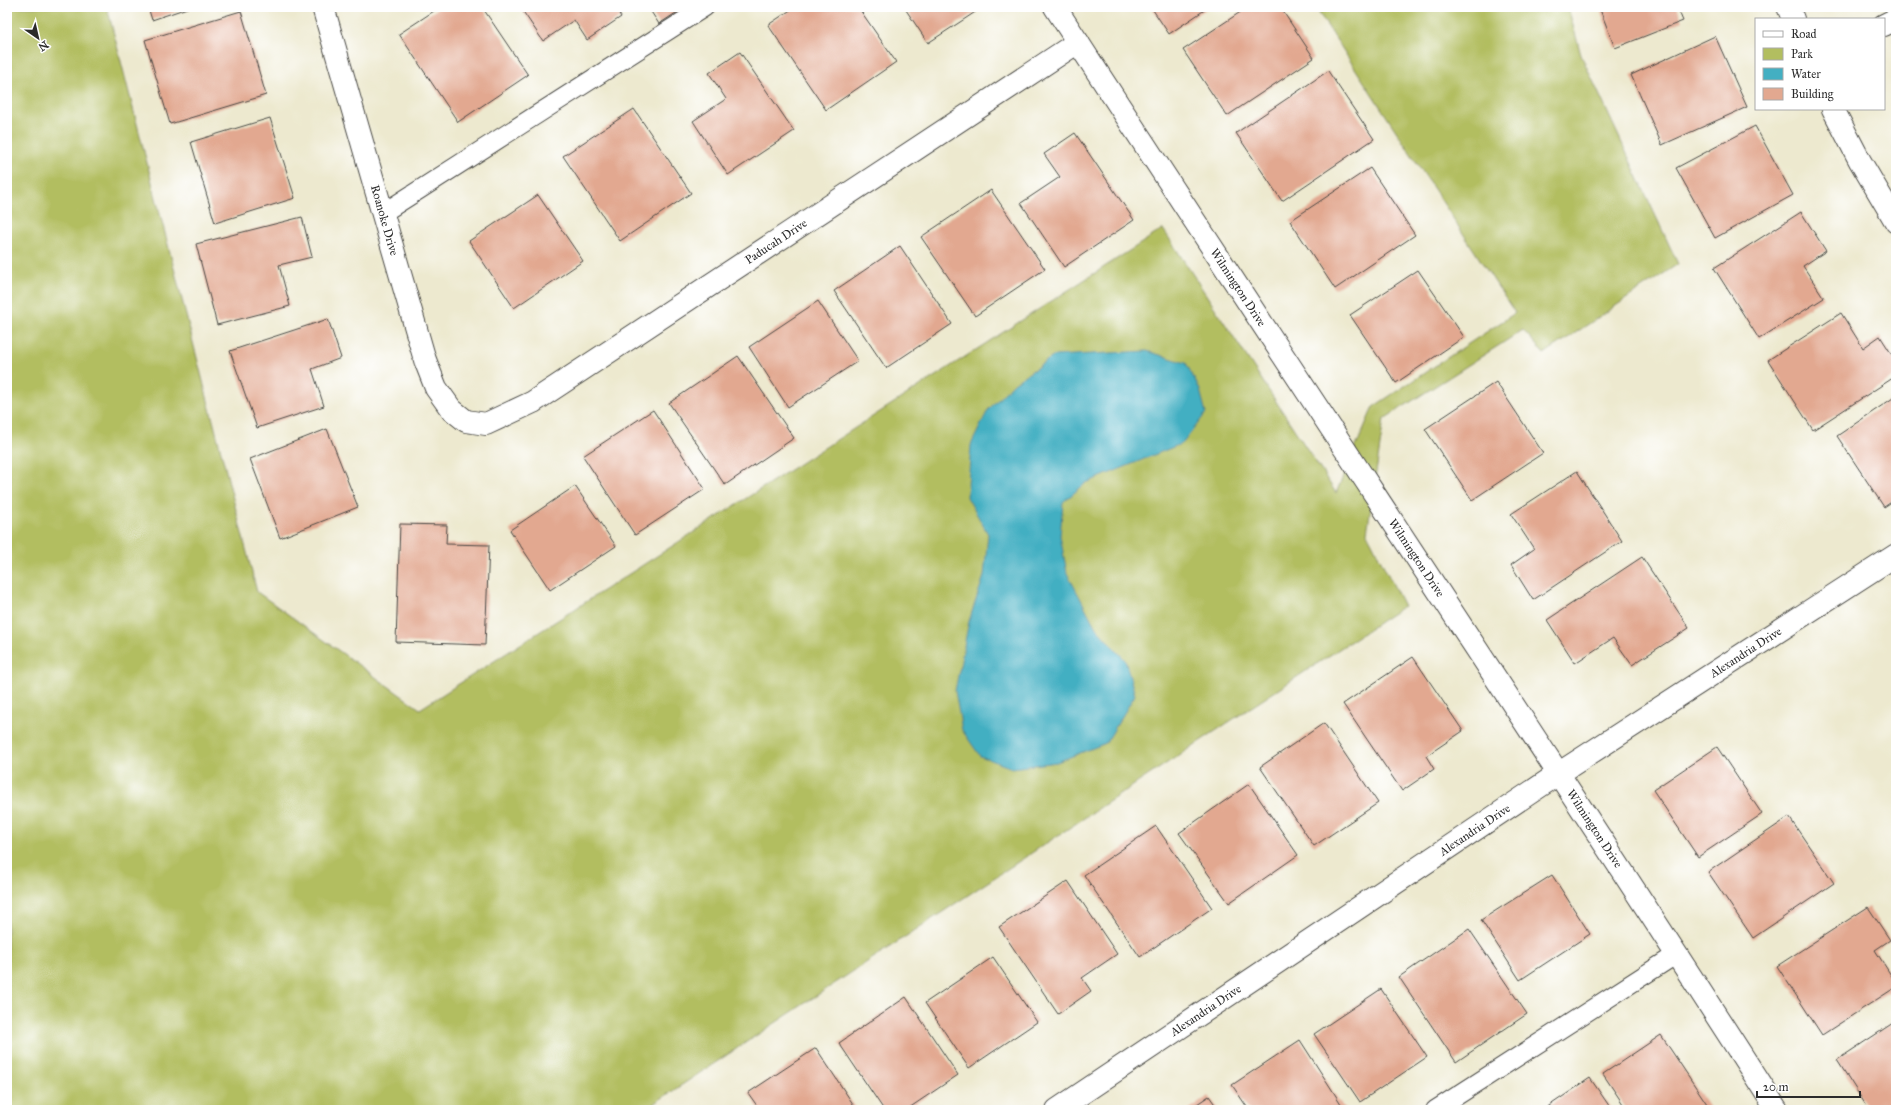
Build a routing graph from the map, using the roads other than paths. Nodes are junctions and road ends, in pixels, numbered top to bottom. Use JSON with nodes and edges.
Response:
{"nodes":[{"id":1,"x":323,"y":7,"type":"edge"},
{"id":2,"x":705,"y":7,"type":"edge"},
{"id":3,"x":1056,"y":7,"type":"edge"},
{"id":4,"x":1788,"y":7,"type":"edge"},
{"id":5,"x":1793,"y":18,"type":"edge"},
{"id":6,"x":1896,"y":19,"type":"edge"},
{"id":7,"x":1885,"y":24,"type":"edge"},
{"id":8,"x":1078,"y":42,"type":"junction"},
{"id":9,"x":1834,"y":110,"type":"edge"},
{"id":10,"x":383,"y":213,"type":"junction"},
{"id":11,"x":1896,"y":222,"type":"edge"},
{"id":12,"x":466,"y":422,"type":"joint"},
{"id":13,"x":1896,"y":555,"type":"edge"},
{"id":14,"x":1558,"y":774,"type":"junction"},
{"id":15,"x":1677,"y":954,"type":"junction"},
{"id":16,"x":1057,"y":1110,"type":"edge"},
{"id":17,"x":1435,"y":1110,"type":"edge"},
{"id":18,"x":1777,"y":1110,"type":"edge"}],
"edges":[{"from":1,"to":10,"type":"street","name":"Roanoke Drive"},
{"from":2,"to":10,"type":"lane"},
{"from":3,"to":8,"type":"street","name":"Wilmington Drive"},
{"from":4,"to":5,"type":"street"},
{"from":6,"to":7,"type":"street"},
{"from":8,"to":12,"type":"street","name":"Paducah Drive"},
{"from":8,"to":14,"type":"street","name":"Wilmington Drive"},
{"from":9,"to":11,"type":"street"},
{"from":10,"to":12,"type":"street","name":"Roanoke Drive"},
{"from":13,"to":14,"type":"street","name":"Alexandria Drive"},
{"from":14,"to":15,"type":"street","name":"Wilmington Drive"},
{"from":14,"to":16,"type":"street","name":"Alexandria Drive"},
{"from":15,"to":17,"type":"lane"},
{"from":15,"to":18,"type":"street","name":"Wilmington Drive"}]}
